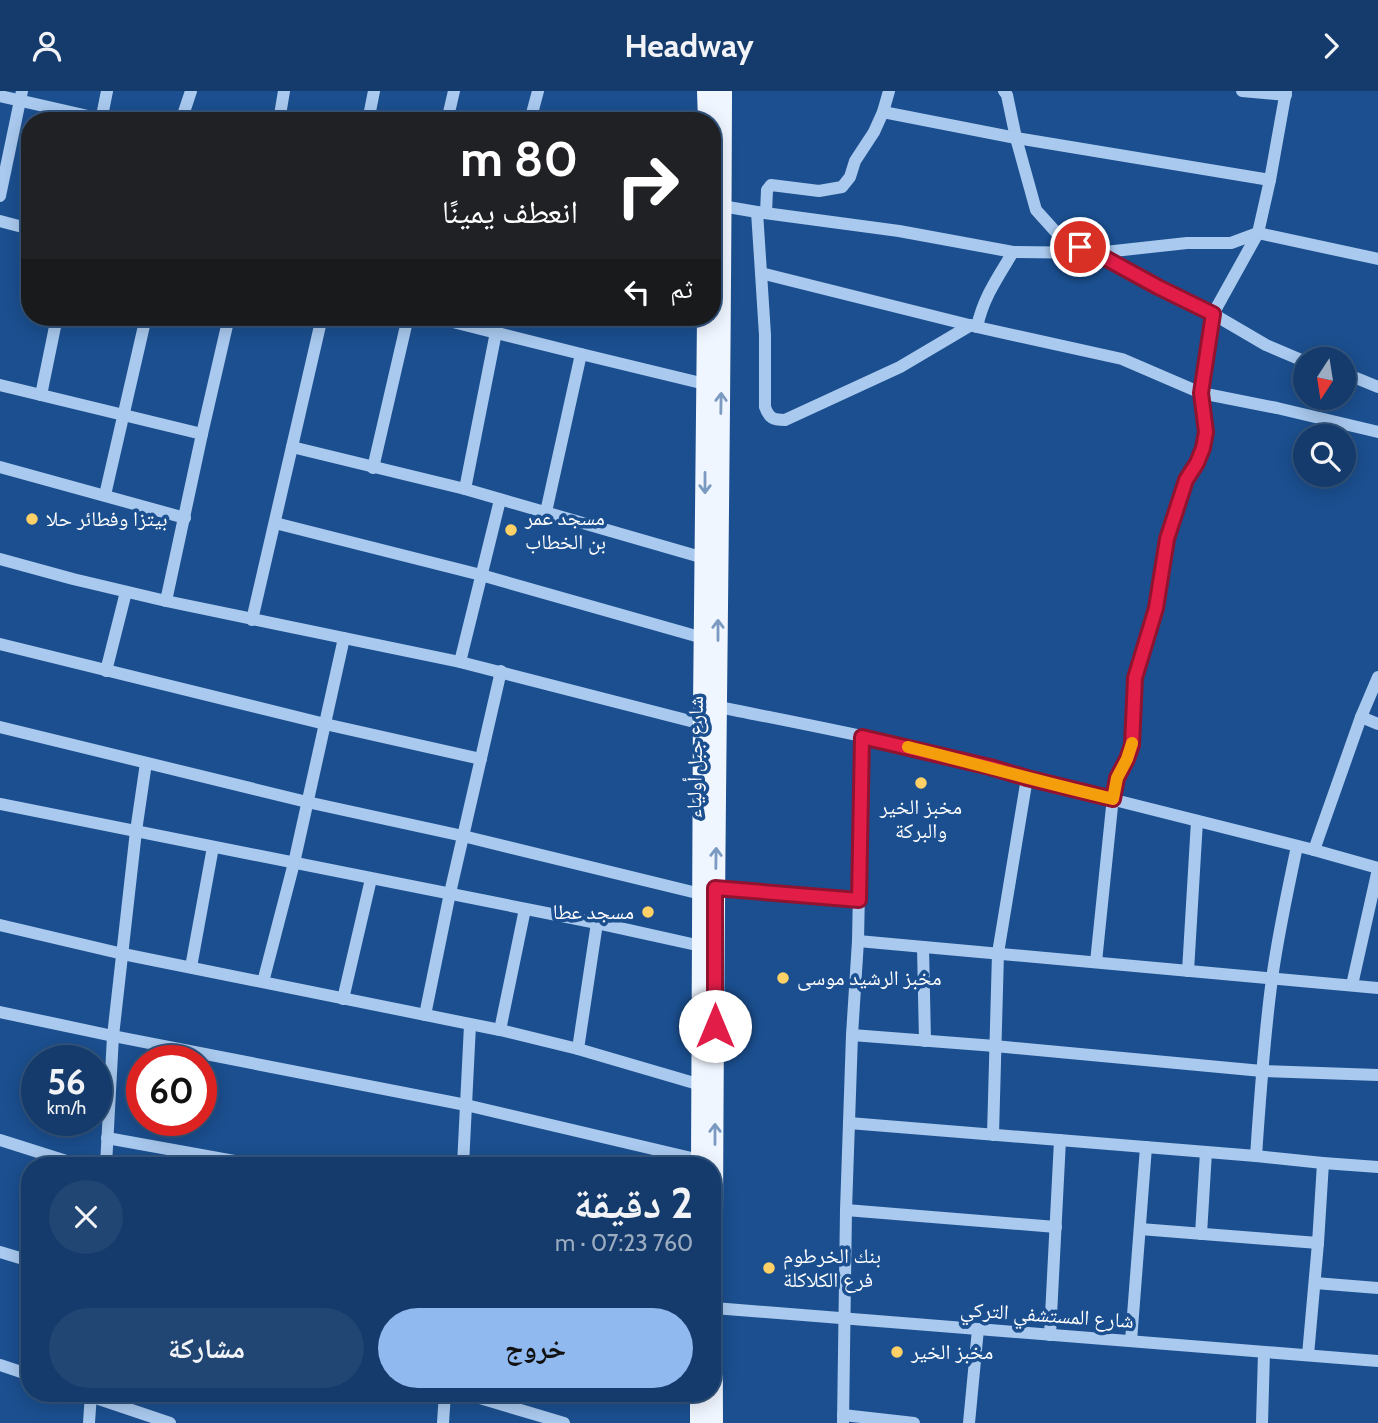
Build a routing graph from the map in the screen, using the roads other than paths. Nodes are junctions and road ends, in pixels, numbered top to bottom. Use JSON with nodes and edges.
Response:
{"nodes":[{"id":1,"x":107,"y":91,"type":"edge"},
{"id":2,"x":191,"y":91,"type":"edge"},
{"id":3,"x":284,"y":91,"type":"edge"},
{"id":4,"x":374,"y":91,"type":"edge"},
{"id":5,"x":454,"y":91,"type":"edge"},
{"id":6,"x":538,"y":91,"type":"edge"},
{"id":7,"x":706,"y":91,"type":"edge"},
{"id":8,"x":723,"y":91,"type":"edge"},
{"id":9,"x":890,"y":91,"type":"edge"},
{"id":10,"x":1242,"y":91,"type":"edge"},
{"id":11,"x":1008,"y":92,"type":"edge"},
{"id":12,"x":1286,"y":93,"type":"edge"},
{"id":13,"x":0,"y":96,"type":"edge"},
{"id":14,"x":20,"y":96,"type":"edge"},
{"id":15,"x":76,"y":112,"type":"edge"},
{"id":16,"x":105,"y":112,"type":"edge"},
{"id":17,"x":184,"y":112,"type":"edge"},
{"id":18,"x":280,"y":112,"type":"edge"},
{"id":19,"x":370,"y":112,"type":"edge"},
{"id":20,"x":449,"y":112,"type":"edge"},
{"id":21,"x":532,"y":112,"type":"edge"},
{"id":22,"x":706,"y":112,"type":"edge"},
{"id":23,"x":883,"y":112,"type":"junction"},
{"id":24,"x":1016,"y":138,"type":"junction"},
{"id":25,"x":1270,"y":180,"type":"junction"},
{"id":26,"x":0,"y":196,"type":"edge"},
{"id":27,"x":723,"y":205,"type":"junction"},
{"id":28,"x":762,"y":213,"type":"junction"},
{"id":29,"x":0,"y":221,"type":"edge"},
{"id":30,"x":21,"y":227,"type":"edge"},
{"id":31,"x":1258,"y":233,"type":"junction"},
{"id":32,"x":1013,"y":252,"type":"junction"},
{"id":33,"x":1096,"y":253,"type":"junction"},
{"id":34,"x":1378,"y":259,"type":"edge"},
{"id":35,"x":721,"y":268,"type":"edge"},
{"id":36,"x":761,"y":273,"type":"junction"},
{"id":37,"x":1213,"y":314,"type":"junction"},
{"id":38,"x":55,"y":326,"type":"edge"},
{"id":39,"x":144,"y":326,"type":"edge"},
{"id":40,"x":227,"y":326,"type":"edge"},
{"id":41,"x":320,"y":326,"type":"edge"},
{"id":42,"x":406,"y":326,"type":"edge"},
{"id":43,"x":471,"y":326,"type":"edge"},
{"id":44,"x":497,"y":326,"type":"edge"},
{"id":45,"x":706,"y":326,"type":"edge"},
{"id":46,"x":719,"y":326,"type":"edge"},
{"id":47,"x":974,"y":326,"type":"junction"},
{"id":48,"x":496,"y":332,"type":"junction"},
{"id":49,"x":581,"y":355,"type":"junction"},
{"id":50,"x":1293,"y":356,"type":"edge"},
{"id":51,"x":1356,"y":378,"type":"edge"},
{"id":52,"x":705,"y":384,"type":"junction"},
{"id":53,"x":0,"y":385,"type":"edge"},
{"id":54,"x":1378,"y":387,"type":"edge"},
{"id":55,"x":1201,"y":393,"type":"junction"},
{"id":56,"x":41,"y":395,"type":"junction"},
{"id":57,"x":123,"y":416,"type":"junction"},
{"id":58,"x":1378,"y":432,"type":"edge"},
{"id":59,"x":202,"y":434,"type":"junction"},
{"id":60,"x":292,"y":447,"type":"junction"},
{"id":61,"x":0,"y":467,"type":"edge"},
{"id":62,"x":373,"y":468,"type":"junction"},
{"id":63,"x":465,"y":489,"type":"junction"},
{"id":64,"x":105,"y":495,"type":"junction"},
{"id":65,"x":500,"y":500,"type":"junction"},
{"id":66,"x":546,"y":512,"type":"junction"},
{"id":67,"x":185,"y":518,"type":"junction"},
{"id":68,"x":275,"y":523,"type":"junction"},
{"id":69,"x":704,"y":558,"type":"junction"},
{"id":70,"x":0,"y":559,"type":"edge"},
{"id":71,"x":481,"y":575,"type":"junction"},
{"id":72,"x":126,"y":592,"type":"junction"},
{"id":73,"x":166,"y":601,"type":"junction"},
{"id":74,"x":252,"y":620,"type":"junction"},
{"id":75,"x":344,"y":638,"type":"junction"},
{"id":76,"x":703,"y":638,"type":"junction"},
{"id":77,"x":0,"y":644,"type":"edge"},
{"id":78,"x":460,"y":662,"type":"junction"},
{"id":79,"x":106,"y":671,"type":"junction"},
{"id":80,"x":501,"y":671,"type":"junction"},
{"id":81,"x":1378,"y":677,"type":"edge"},
{"id":82,"x":707,"y":713,"type":"junction"},
{"id":83,"x":1361,"y":717,"type":"junction"},
{"id":84,"x":325,"y":724,"type":"junction"},
{"id":85,"x":1378,"y":724,"type":"edge"},
{"id":86,"x":0,"y":727,"type":"edge"},
{"id":87,"x":862,"y":737,"type":"junction"},
{"id":88,"x":481,"y":759,"type":"junction"},
{"id":89,"x":146,"y":763,"type":"junction"},
{"id":90,"x":1027,"y":778,"type":"junction"},
{"id":91,"x":1113,"y":799,"type":"junction"},
{"id":92,"x":307,"y":802,"type":"junction"},
{"id":93,"x":0,"y":804,"type":"edge"},
{"id":94,"x":1196,"y":821,"type":"junction"},
{"id":95,"x":136,"y":831,"type":"junction"},
{"id":96,"x":463,"y":836,"type":"junction"},
{"id":97,"x":1297,"y":846,"type":"junction"},
{"id":98,"x":213,"y":847,"type":"junction"},
{"id":99,"x":1314,"y":850,"type":"junction"},
{"id":100,"x":294,"y":863,"type":"junction"},
{"id":101,"x":1378,"y":868,"type":"edge"},
{"id":102,"x":371,"y":879,"type":"junction"},
{"id":103,"x":708,"y":891,"type":"junction"},
{"id":104,"x":450,"y":893,"type":"junction"},
{"id":105,"x":859,"y":900,"type":"junction"},
{"id":106,"x":526,"y":909,"type":"junction"},
{"id":107,"x":597,"y":923,"type":"junction"},
{"id":108,"x":0,"y":925,"type":"edge"},
{"id":109,"x":858,"y":941,"type":"junction"},
{"id":110,"x":701,"y":946,"type":"junction"},
{"id":111,"x":923,"y":947,"type":"junction"},
{"id":112,"x":998,"y":953,"type":"junction"},
{"id":113,"x":122,"y":954,"type":"junction"},
{"id":114,"x":1096,"y":962,"type":"junction"},
{"id":115,"x":191,"y":967,"type":"junction"},
{"id":116,"x":1188,"y":971,"type":"junction"},
{"id":117,"x":1272,"y":979,"type":"junction"},
{"id":118,"x":263,"y":982,"type":"junction"},
{"id":119,"x":1352,"y":985,"type":"junction"},
{"id":120,"x":1378,"y":988,"type":"edge"},
{"id":121,"x":343,"y":999,"type":"junction"},
{"id":122,"x":0,"y":1011,"type":"edge"},
{"id":123,"x":425,"y":1015,"type":"junction"},
{"id":124,"x":470,"y":1025,"type":"junction"},
{"id":125,"x":500,"y":1030,"type":"junction"},
{"id":126,"x":852,"y":1035,"type":"junction"},
{"id":127,"x":113,"y":1036,"type":"junction"},
{"id":128,"x":925,"y":1041,"type":"junction"},
{"id":129,"x":995,"y":1046,"type":"junction"},
{"id":130,"x":578,"y":1049,"type":"junction"},
{"id":131,"x":1262,"y":1071,"type":"junction"},
{"id":132,"x":1378,"y":1075,"type":"edge"},
{"id":133,"x":701,"y":1085,"type":"junction"},
{"id":134,"x":466,"y":1105,"type":"junction"},
{"id":135,"x":849,"y":1123,"type":"junction"},
{"id":136,"x":993,"y":1135,"type":"junction"},
{"id":137,"x":107,"y":1138,"type":"junction"},
{"id":138,"x":0,"y":1140,"type":"edge"},
{"id":139,"x":1060,"y":1140,"type":"junction"},
{"id":140,"x":1146,"y":1147,"type":"junction"},
{"id":141,"x":1206,"y":1152,"type":"junction"},
{"id":142,"x":1255,"y":1156,"type":"junction"},
{"id":143,"x":54,"y":1157,"type":"edge"},
{"id":144,"x":106,"y":1157,"type":"edge"},
{"id":145,"x":213,"y":1157,"type":"edge"},
{"id":146,"x":463,"y":1157,"type":"edge"},
{"id":147,"x":676,"y":1157,"type":"edge"},
{"id":148,"x":700,"y":1157,"type":"edge"},
{"id":149,"x":712,"y":1157,"type":"edge"},
{"id":150,"x":1323,"y":1163,"type":"junction"},
{"id":151,"x":1378,"y":1167,"type":"edge"},
{"id":152,"x":846,"y":1210,"type":"junction"},
{"id":153,"x":1056,"y":1227,"type":"junction"},
{"id":154,"x":1140,"y":1229,"type":"junction"},
{"id":155,"x":1200,"y":1234,"type":"junction"},
{"id":156,"x":1318,"y":1243,"type":"junction"},
{"id":157,"x":0,"y":1252,"type":"edge"},
{"id":158,"x":21,"y":1258,"type":"edge"},
{"id":159,"x":1315,"y":1283,"type":"junction"},
{"id":160,"x":1378,"y":1288,"type":"edge"},
{"id":161,"x":721,"y":1309,"type":"edge"},
{"id":162,"x":843,"y":1319,"type":"junction"},
{"id":163,"x":978,"y":1329,"type":"junction"},
{"id":164,"x":1051,"y":1335,"type":"junction"},
{"id":165,"x":1131,"y":1341,"type":"junction"},
{"id":166,"x":1264,"y":1352,"type":"junction"},
{"id":167,"x":1308,"y":1355,"type":"junction"},
{"id":168,"x":1378,"y":1361,"type":"edge"},
{"id":169,"x":0,"y":1365,"type":"edge"},
{"id":170,"x":21,"y":1372,"type":"edge"},
{"id":171,"x":88,"y":1402,"type":"edge"},
{"id":172,"x":111,"y":1402,"type":"edge"},
{"id":173,"x":444,"y":1402,"type":"edge"},
{"id":174,"x":493,"y":1402,"type":"edge"},
{"id":175,"x":699,"y":1402,"type":"edge"},
{"id":176,"x":714,"y":1402,"type":"edge"},
{"id":177,"x":843,"y":1419,"type":"edge"},
{"id":178,"x":89,"y":1423,"type":"edge"},
{"id":179,"x":170,"y":1423,"type":"edge"},
{"id":180,"x":443,"y":1423,"type":"edge"},
{"id":181,"x":564,"y":1423,"type":"edge"},
{"id":182,"x":699,"y":1423,"type":"edge"},
{"id":183,"x":714,"y":1423,"type":"edge"},
{"id":184,"x":914,"y":1423,"type":"edge"},
{"id":185,"x":969,"y":1423,"type":"edge"},
{"id":186,"x":1262,"y":1423,"type":"edge"}],
"edges":[{"from":1,"to":16,"type":"street"},
{"from":2,"to":17,"type":"street"},
{"from":3,"to":18,"type":"street"},
{"from":4,"to":19,"type":"street"},
{"from":5,"to":20,"type":"street"},
{"from":6,"to":21,"type":"street"},
{"from":7,"to":22,"type":"main road"},
{"from":8,"to":27,"type":"main road","name":"شارع جبل أولياء"},
{"from":9,"to":23,"type":"street"},
{"from":10,"to":12,"type":"street"},
{"from":11,"to":24,"type":"street"},
{"from":12,"to":25,"type":"street"},
{"from":13,"to":14,"type":"street"},
{"from":14,"to":15,"type":"street"},
{"from":14,"to":26,"type":"street"},
{"from":23,"to":24,"type":"street"},
{"from":23,"to":28,"type":"street"},
{"from":24,"to":25,"type":"street"},
{"from":24,"to":33,"type":"street"},
{"from":25,"to":31,"type":"street"},
{"from":27,"to":28,"type":"street"},
{"from":35,"to":27,"type":"main road","name":"شارع جبل أولياء","one_way":true},
{"from":28,"to":32,"type":"street"},
{"from":28,"to":36,"type":"street"},
{"from":29,"to":30,"type":"street"},
{"from":31,"to":33,"type":"street"},
{"from":31,"to":34,"type":"street"},
{"from":31,"to":37,"type":"street"},
{"from":32,"to":33,"type":"street"},
{"from":32,"to":47,"type":"street"},
{"from":33,"to":37,"type":"street"},
{"from":36,"to":47,"type":"street"},
{"from":36,"to":47,"type":"street"},
{"from":37,"to":50,"type":"street"},
{"from":37,"to":55,"type":"street"},
{"from":38,"to":56,"type":"street"},
{"from":39,"to":57,"type":"street"},
{"from":40,"to":59,"type":"street"},
{"from":41,"to":60,"type":"street"},
{"from":42,"to":62,"type":"street"},
{"from":43,"to":48,"type":"street"},
{"from":44,"to":48,"type":"street"},
{"from":45,"to":52,"type":"main road","name":"شارع جبل أولياء"},
{"from":82,"to":46,"type":"main road","name":"شارع جبل أولياء","one_way":true},
{"from":47,"to":55,"type":"street"},
{"from":48,"to":49,"type":"street"},
{"from":48,"to":63,"type":"street"},
{"from":49,"to":52,"type":"street"},
{"from":49,"to":66,"type":"street"},
{"from":51,"to":54,"type":"street"},
{"from":52,"to":69,"type":"main road","name":"شارع جبل أولياء","one_way":true},
{"from":53,"to":56,"type":"street"},
{"from":55,"to":58,"type":"street"},
{"from":55,"to":91,"type":"street"},
{"from":56,"to":57,"type":"street"},
{"from":57,"to":59,"type":"street"},
{"from":57,"to":64,"type":"street"},
{"from":59,"to":67,"type":"street"},
{"from":60,"to":62,"type":"street"},
{"from":60,"to":68,"type":"street"},
{"from":61,"to":64,"type":"street"},
{"from":62,"to":63,"type":"street"},
{"from":63,"to":65,"type":"street"},
{"from":64,"to":67,"type":"street"},
{"from":65,"to":66,"type":"street"},
{"from":65,"to":71,"type":"street"},
{"from":66,"to":69,"type":"street"},
{"from":67,"to":73,"type":"street"},
{"from":68,"to":71,"type":"street"},
{"from":68,"to":74,"type":"street"},
{"from":69,"to":76,"type":"main road","name":"شارع جبل أولياء"},
{"from":70,"to":72,"type":"street"},
{"from":71,"to":76,"type":"street"},
{"from":71,"to":78,"type":"street"},
{"from":72,"to":73,"type":"street"},
{"from":72,"to":79,"type":"street"},
{"from":73,"to":74,"type":"street"},
{"from":74,"to":75,"type":"street"},
{"from":75,"to":78,"type":"street"},
{"from":75,"to":84,"type":"street"},
{"from":76,"to":82,"type":"main road","name":"شارع جبل أولياء"},
{"from":77,"to":79,"type":"street"},
{"from":78,"to":80,"type":"street"},
{"from":79,"to":84,"type":"street"},
{"from":80,"to":82,"type":"street"},
{"from":80,"to":88,"type":"street"},
{"from":81,"to":83,"type":"street"},
{"from":82,"to":87,"type":"street"},
{"from":82,"to":103,"type":"main road","name":"شارع جبل أولياء"},
{"from":83,"to":85,"type":"street"},
{"from":83,"to":99,"type":"street"},
{"from":84,"to":88,"type":"street"},
{"from":84,"to":92,"type":"street"},
{"from":86,"to":89,"type":"street"},
{"from":87,"to":90,"type":"street"},
{"from":87,"to":105,"type":"street"},
{"from":88,"to":96,"type":"street"},
{"from":89,"to":92,"type":"street"},
{"from":89,"to":95,"type":"street"},
{"from":90,"to":91,"type":"street"},
{"from":90,"to":112,"type":"street"},
{"from":91,"to":94,"type":"street"},
{"from":91,"to":114,"type":"street"},
{"from":92,"to":96,"type":"street"},
{"from":92,"to":100,"type":"street"},
{"from":93,"to":95,"type":"street"},
{"from":94,"to":97,"type":"street"},
{"from":94,"to":116,"type":"street"},
{"from":95,"to":98,"type":"street"},
{"from":95,"to":113,"type":"street"},
{"from":96,"to":103,"type":"street"},
{"from":96,"to":104,"type":"street"},
{"from":97,"to":99,"type":"street"},
{"from":97,"to":117,"type":"street"},
{"from":98,"to":100,"type":"street"},
{"from":98,"to":115,"type":"street"},
{"from":99,"to":101,"type":"street"},
{"from":100,"to":102,"type":"street"},
{"from":100,"to":118,"type":"street"},
{"from":101,"to":119,"type":"street"},
{"from":102,"to":104,"type":"street"},
{"from":102,"to":121,"type":"street"},
{"from":103,"to":105,"type":"street"},
{"from":103,"to":110,"type":"main road","name":"شارع جبل أولياء"},
{"from":149,"to":103,"type":"main road","name":"شارع جبل أولياء","one_way":true},
{"from":104,"to":106,"type":"street"},
{"from":104,"to":123,"type":"street"},
{"from":105,"to":109,"type":"street"},
{"from":106,"to":107,"type":"street"},
{"from":106,"to":125,"type":"street"},
{"from":107,"to":110,"type":"street"},
{"from":107,"to":130,"type":"street"},
{"from":108,"to":113,"type":"street"},
{"from":109,"to":111,"type":"street"},
{"from":109,"to":126,"type":"street"},
{"from":110,"to":133,"type":"main road","name":"شارع جبل أولياء"},
{"from":111,"to":112,"type":"street"},
{"from":111,"to":128,"type":"street"},
{"from":112,"to":114,"type":"street"},
{"from":112,"to":129,"type":"street"},
{"from":113,"to":115,"type":"street"},
{"from":113,"to":127,"type":"street"},
{"from":114,"to":116,"type":"street"},
{"from":115,"to":118,"type":"street"},
{"from":116,"to":117,"type":"street"},
{"from":117,"to":119,"type":"street"},
{"from":117,"to":131,"type":"street"},
{"from":118,"to":121,"type":"street"},
{"from":119,"to":120,"type":"street"},
{"from":121,"to":123,"type":"street"},
{"from":122,"to":127,"type":"street"},
{"from":123,"to":124,"type":"street"},
{"from":124,"to":125,"type":"street"},
{"from":124,"to":134,"type":"street"},
{"from":125,"to":130,"type":"street"},
{"from":126,"to":128,"type":"street"},
{"from":126,"to":135,"type":"street"},
{"from":127,"to":134,"type":"street"},
{"from":127,"to":137,"type":"street"},
{"from":128,"to":129,"type":"street"},
{"from":129,"to":131,"type":"street"},
{"from":129,"to":136,"type":"street"},
{"from":130,"to":133,"type":"street"},
{"from":131,"to":132,"type":"street"},
{"from":131,"to":142,"type":"street"},
{"from":133,"to":148,"type":"main road","name":"شارع جبل أولياء"},
{"from":134,"to":146,"type":"street"},
{"from":134,"to":147,"type":"street"},
{"from":135,"to":136,"type":"street"},
{"from":135,"to":152,"type":"street"},
{"from":136,"to":139,"type":"street"},
{"from":137,"to":144,"type":"street"},
{"from":137,"to":145,"type":"street"},
{"from":138,"to":143,"type":"street"},
{"from":139,"to":140,"type":"street"},
{"from":139,"to":153,"type":"street"},
{"from":140,"to":141,"type":"street"},
{"from":140,"to":154,"type":"street"},
{"from":141,"to":142,"type":"street"},
{"from":141,"to":155,"type":"street"},
{"from":142,"to":150,"type":"street"},
{"from":150,"to":151,"type":"street"},
{"from":150,"to":156,"type":"street"},
{"from":152,"to":153,"type":"street"},
{"from":152,"to":162,"type":"street"},
{"from":153,"to":164,"type":"street"},
{"from":154,"to":155,"type":"street"},
{"from":154,"to":165,"type":"street"},
{"from":155,"to":156,"type":"street"},
{"from":156,"to":159,"type":"street"},
{"from":157,"to":158,"type":"street"},
{"from":159,"to":160,"type":"street"},
{"from":159,"to":167,"type":"street"},
{"from":161,"to":162,"type":"street","name":"شارع المستشفي التركي"},
{"from":162,"to":163,"type":"street","name":"شارع المستشفي التركي"},
{"from":162,"to":177,"type":"street"},
{"from":163,"to":164,"type":"street","name":"شارع المستشفي التركي"},
{"from":163,"to":185,"type":"street"},
{"from":164,"to":165,"type":"street","name":"شارع المستشفي التركي"},
{"from":165,"to":166,"type":"street","name":"شارع المستشفي التركي"},
{"from":166,"to":167,"type":"street","name":"شارع المستشفي التركي"},
{"from":166,"to":186,"type":"street"},
{"from":167,"to":168,"type":"street","name":"شارع المستشفي التركي"},
{"from":169,"to":170,"type":"street"},
{"from":171,"to":178,"type":"street"},
{"from":172,"to":179,"type":"street"},
{"from":173,"to":180,"type":"street"},
{"from":174,"to":181,"type":"street"},
{"from":175,"to":182,"type":"main road"},
{"from":176,"to":183,"type":"main road","name":"شارع جبل أولياء"},
{"from":177,"to":184,"type":"street"}]}
